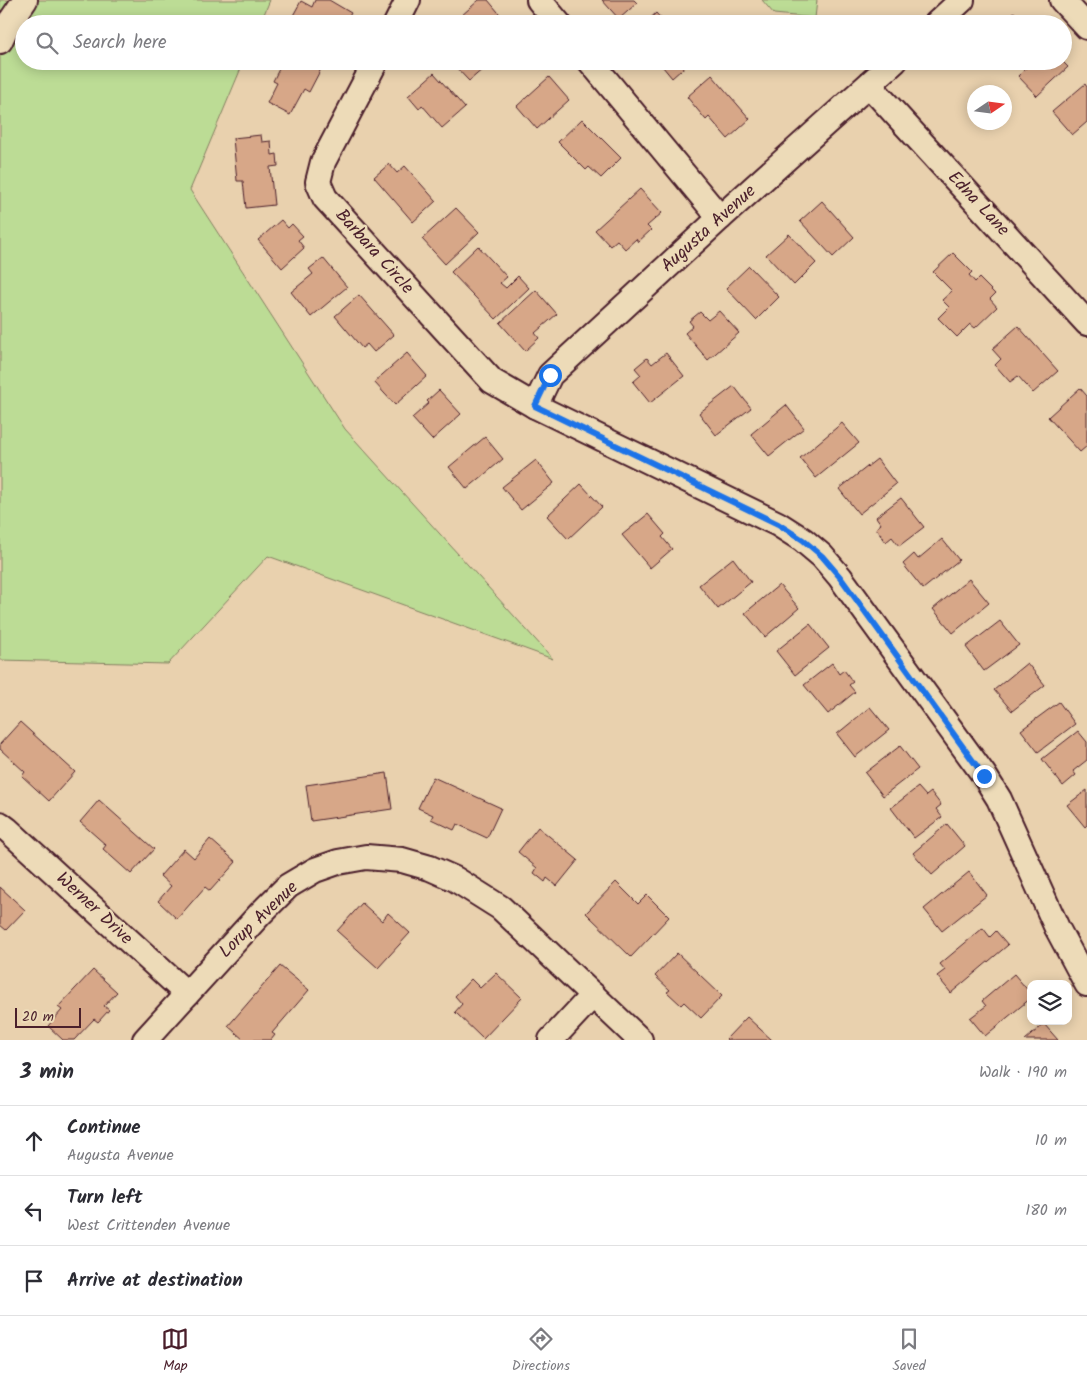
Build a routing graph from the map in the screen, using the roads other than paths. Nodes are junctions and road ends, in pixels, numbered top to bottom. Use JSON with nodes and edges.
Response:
{"nodes":[{"id":1,"x":25,"y":0,"type":"edge"},
{"id":2,"x":408,"y":0,"type":"edge"},
{"id":3,"x":539,"y":0,"type":"edge"},
{"id":4,"x":962,"y":0,"type":"edge"},
{"id":5,"x":1062,"y":0,"type":"edge"},
{"id":6,"x":400,"y":15,"type":"edge"},
{"id":7,"x":552,"y":15,"type":"edge"},
{"id":8,"x":946,"y":15,"type":"edge"},
{"id":9,"x":1087,"y":27,"type":"edge"},
{"id":10,"x":0,"y":41,"type":"edge"},
{"id":11,"x":371,"y":70,"type":"edge"},
{"id":12,"x":597,"y":70,"type":"edge"},
{"id":13,"x":885,"y":70,"type":"edge"},
{"id":14,"x":869,"y":85,"type":"junction"},
{"id":15,"x":720,"y":218,"type":"junction"},
{"id":16,"x":1087,"y":322,"type":"edge"},
{"id":17,"x":535,"y":406,"type":"junction"},
{"id":18,"x":0,"y":824,"type":"edge"},
{"id":19,"x":1087,"y":984,"type":"edge"},
{"id":20,"x":187,"y":994,"type":"junction"},
{"id":21,"x":593,"y":995,"type":"junction"},
{"id":22,"x":145,"y":1040,"type":"edge"},
{"id":23,"x":551,"y":1040,"type":"edge"},
{"id":24,"x":640,"y":1040,"type":"edge"}],
"edges":[{"from":1,"to":10,"type":"street"},
{"from":2,"to":6,"type":"street"},
{"from":3,"to":7,"type":"street"},
{"from":4,"to":8,"type":"street"},
{"from":5,"to":9,"type":"street"},
{"from":11,"to":17,"type":"street","name":"Barbara Circle"},
{"from":12,"to":15,"type":"street"},
{"from":13,"to":14,"type":"street","name":"Augusta Avenue"},
{"from":14,"to":15,"type":"street","name":"Augusta Avenue"},
{"from":14,"to":16,"type":"street","name":"Edna Lane"},
{"from":15,"to":17,"type":"street","name":"Augusta Avenue"},
{"from":17,"to":19,"type":"street","name":"Barbara Circle"},
{"from":18,"to":20,"type":"street","name":"Werner Drive"},
{"from":20,"to":21,"type":"street","name":"Lorup Avenue"},
{"from":20,"to":22,"type":"street","name":"Lorup Avenue"},
{"from":21,"to":23,"type":"street"},
{"from":21,"to":24,"type":"street","name":"Lorup Avenue"}]}
